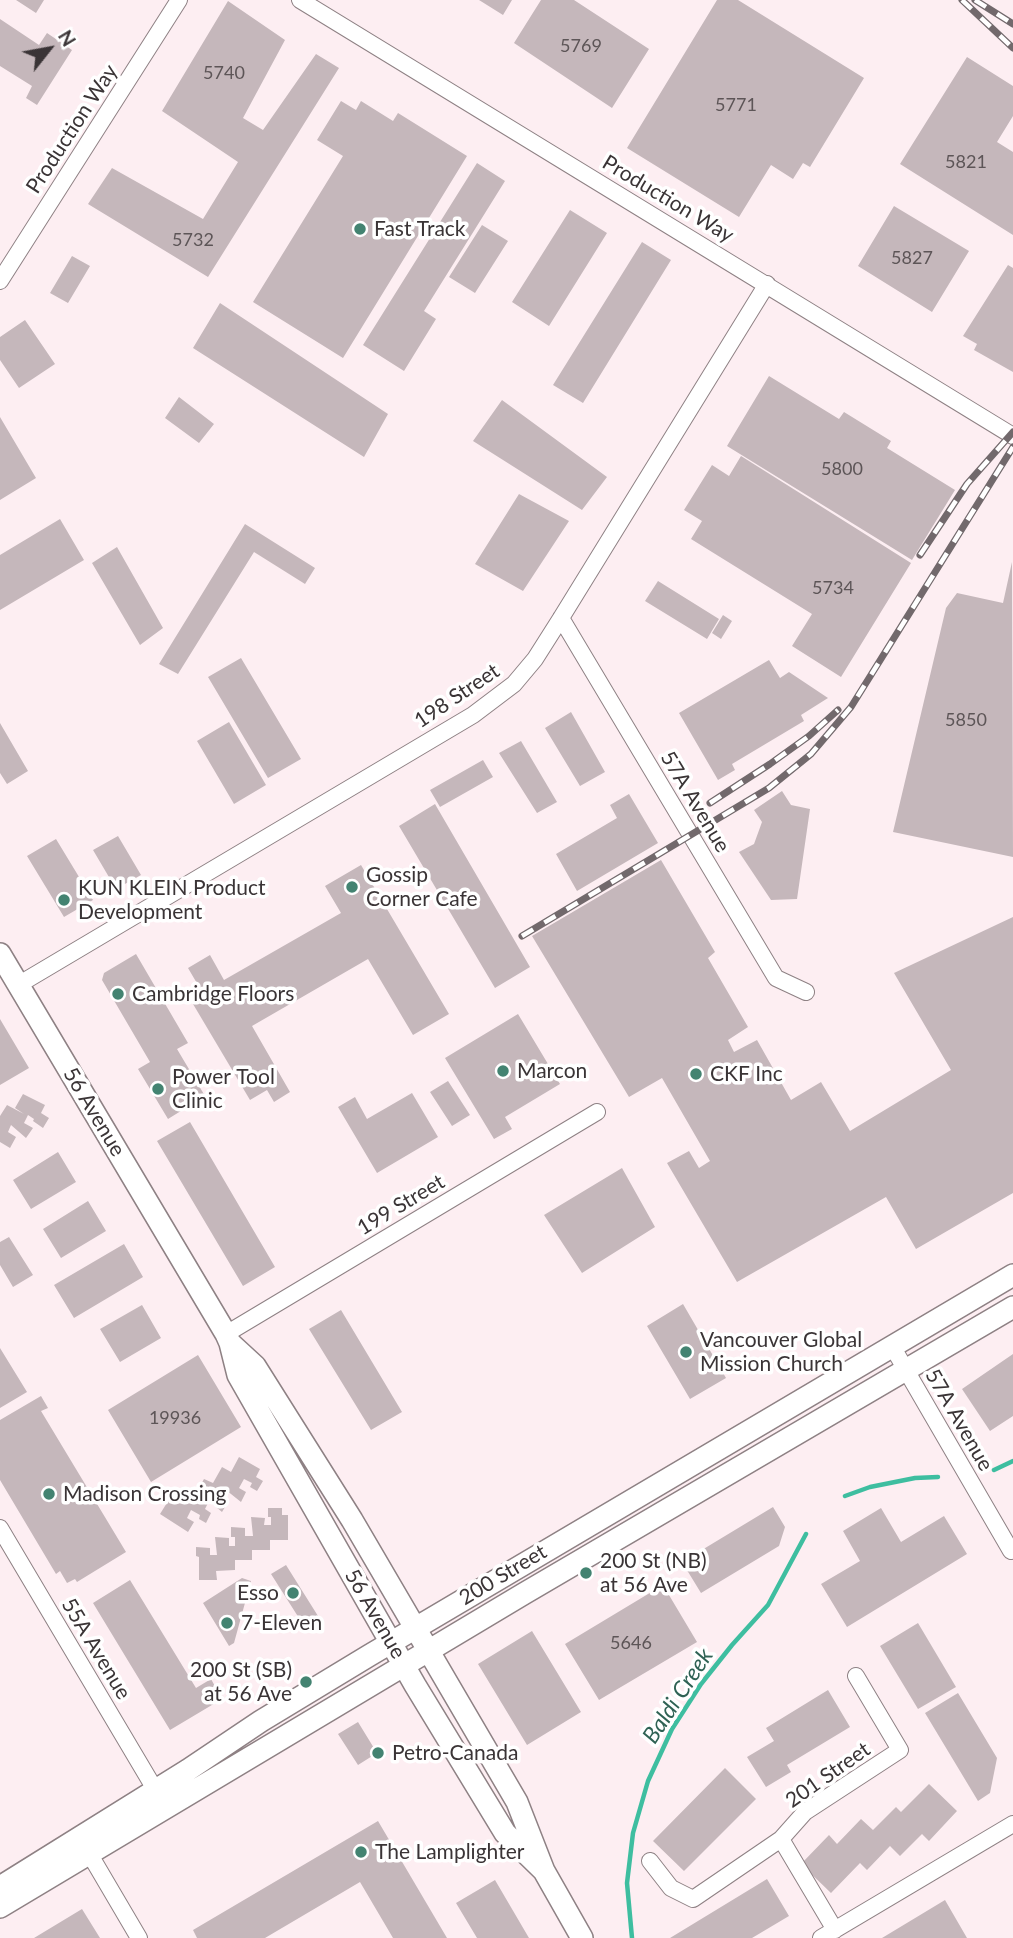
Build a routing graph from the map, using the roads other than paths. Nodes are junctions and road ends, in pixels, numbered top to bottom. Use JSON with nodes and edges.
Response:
{"nodes":[{"id":1,"x":179,"y":0,"type":"edge"},
{"id":2,"x":300,"y":0,"type":"edge"},
{"id":3,"x":0,"y":281,"type":"edge"},
{"id":4,"x":767,"y":284,"type":"junction"},
{"id":5,"x":1013,"y":436,"type":"edge"},
{"id":6,"x":561,"y":618,"type":"junction"},
{"id":7,"x":0,"y":954,"type":"edge"},
{"id":8,"x":18,"y":985,"type":"junction"},
{"id":9,"x":806,"y":992,"type":"dead end"},
{"id":10,"x":597,"y":1112,"type":"dead end"},
{"id":11,"x":1013,"y":1275,"type":"edge"},
{"id":12,"x":1013,"y":1307,"type":"edge"},
{"id":13,"x":228,"y":1338,"type":"junction"},
{"id":14,"x":891,"y":1346,"type":"junction"},
{"id":15,"x":905,"y":1370,"type":"junction"},
{"id":16,"x":298,"y":1481,"type":"junction"},
{"id":17,"x":330,"y":1485,"type":"junction"},
{"id":18,"x":0,"y":1528,"type":"edge"},
{"id":19,"x":1011,"y":1551,"type":"edge"},
{"id":20,"x":415,"y":1628,"type":"junction"},
{"id":21,"x":391,"y":1642,"type":"junction"},
{"id":22,"x":428,"y":1651,"type":"junction"},
{"id":23,"x":404,"y":1665,"type":"junction"},
{"id":24,"x":856,"y":1676,"type":"dead end"},
{"id":25,"x":156,"y":1791,"type":"junction"},
{"id":26,"x":1013,"y":1824,"type":"edge"},
{"id":27,"x":781,"y":1839,"type":"junction"},
{"id":28,"x":89,"y":1853,"type":"junction"},
{"id":29,"x":650,"y":1861,"type":"dead end"},
{"id":30,"x":544,"y":1871,"type":"junction"},
{"id":31,"x":0,"y":1887,"type":"edge"},
{"id":32,"x":0,"y":1907,"type":"edge"},
{"id":33,"x":828,"y":1934,"type":"edge"},
{"id":34,"x":139,"y":1938,"type":"edge"},
{"id":35,"x":582,"y":1938,"type":"edge"}],
"edges":[{"from":1,"to":3,"type":"street","name":"Production Way"},
{"from":2,"to":4,"type":"street","name":"Production Way"},
{"from":4,"to":5,"type":"street","name":"Production Way"},
{"from":4,"to":6,"type":"street","name":"198 Street"},
{"from":6,"to":8,"type":"street","name":"198 Street"},
{"from":6,"to":9,"type":"street","name":"57A Avenue"},
{"from":7,"to":8,"type":"main road","name":"56 Avenue"},
{"from":8,"to":13,"type":"main road","name":"56 Avenue"},
{"from":10,"to":13,"type":"street","name":"199 Street"},
{"from":11,"to":14,"type":"main road","name":"200 Street"},
{"from":12,"to":15,"type":"main road","name":"200 Street"},
{"from":13,"to":16,"type":"main road","name":"56 Avenue"},
{"from":13,"to":17,"type":"main road","name":"56 Avenue"},
{"from":14,"to":15,"type":"street","name":"57A Avenue"},
{"from":14,"to":20,"type":"main road","name":"200 Street"},
{"from":15,"to":19,"type":"street","name":"57A Avenue"},
{"from":15,"to":22,"type":"main road","name":"200 Street"},
{"from":16,"to":17,"type":"main road"},
{"from":16,"to":21,"type":"main road","name":"56 Avenue"},
{"from":17,"to":20,"type":"main road","name":"56 Avenue"},
{"from":18,"to":25,"type":"street","name":"55A Avenue"},
{"from":20,"to":21,"type":"main road","name":"200 Street"},
{"from":20,"to":22,"type":"main road","name":"56 Avenue"},
{"from":21,"to":23,"type":"main road","name":"56 Avenue"},
{"from":21,"to":25,"type":"main road","name":"200 Street"},
{"from":22,"to":23,"type":"main road","name":"200 Street"},
{"from":22,"to":30,"type":"main road","name":"56 Avenue"},
{"from":23,"to":28,"type":"main road","name":"200 Street"},
{"from":23,"to":30,"type":"main road","name":"56 Avenue"},
{"from":24,"to":27,"type":"street","name":"201 Street"},
{"from":25,"to":31,"type":"main road","name":"200 Street"},
{"from":26,"to":33,"type":"street","name":"201 Street"},
{"from":27,"to":29,"type":"street","name":"201 Street"},
{"from":27,"to":33,"type":"street","name":"201 Street"},
{"from":28,"to":32,"type":"main road","name":"200 Street"},
{"from":28,"to":34,"type":"street"},
{"from":30,"to":35,"type":"main road","name":"56 Avenue"}]}
